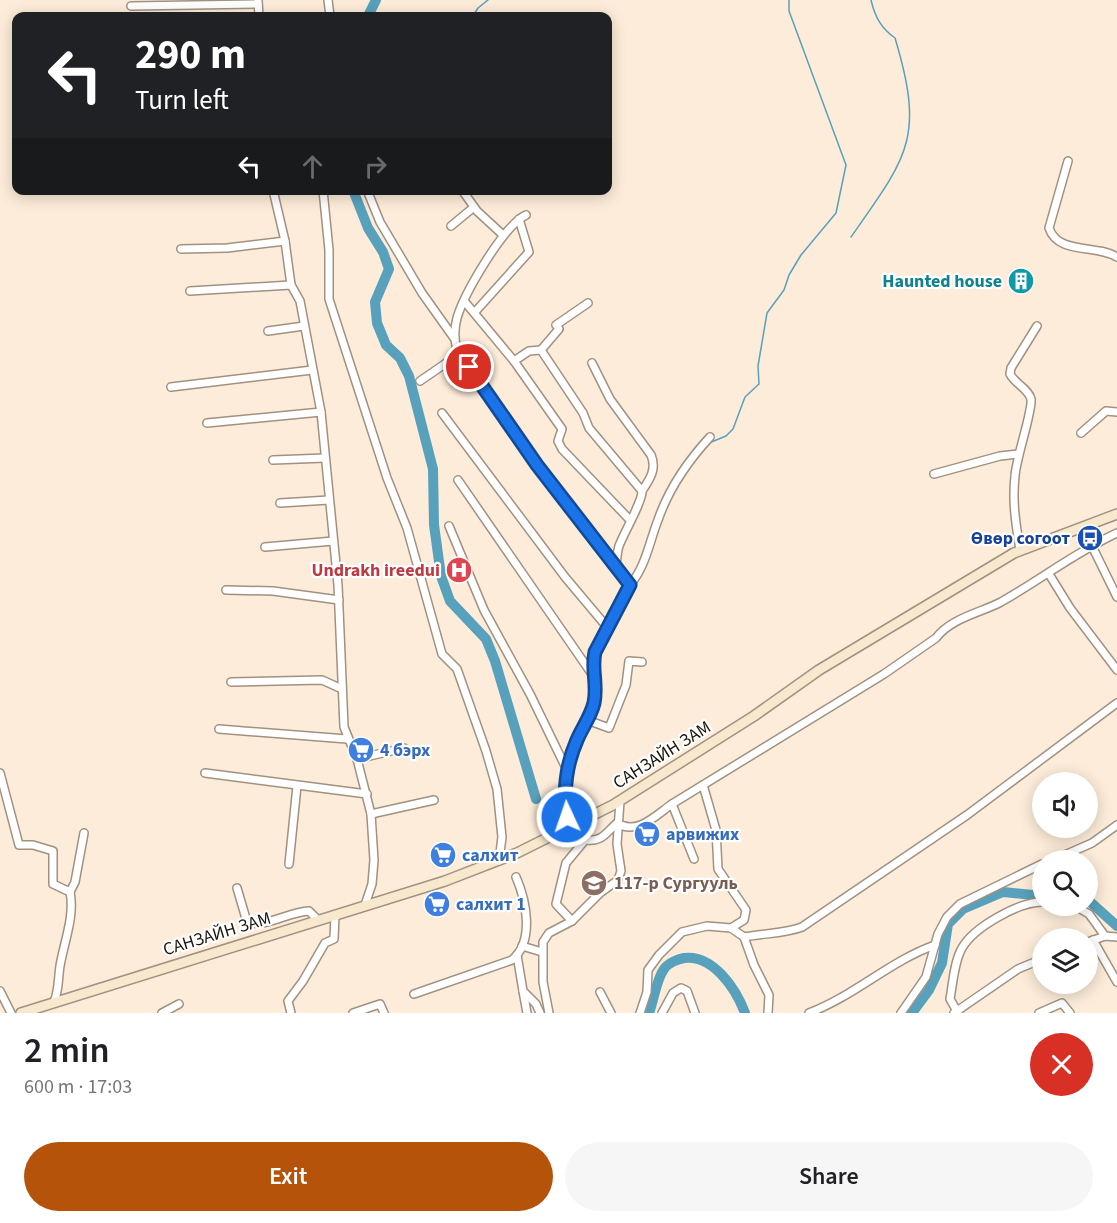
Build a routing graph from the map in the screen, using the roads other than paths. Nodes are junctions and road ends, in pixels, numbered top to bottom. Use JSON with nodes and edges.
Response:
{"nodes":[{"id":1,"x":258,"y":2,"type":"edge"},
{"id":2,"x":131,"y":6,"type":"dead end"},
{"id":3,"x":1068,"y":161,"type":"dead end"},
{"id":4,"x":274,"y":195,"type":"edge"},
{"id":5,"x":324,"y":195,"type":"edge"},
{"id":6,"x":369,"y":195,"type":"edge"},
{"id":7,"x":466,"y":195,"type":"edge"},
{"id":8,"x":474,"y":207,"type":"junction"},
{"id":9,"x":451,"y":226,"type":"dead end"},
{"id":10,"x":503,"y":235,"type":"junction"},
{"id":11,"x":285,"y":241,"type":"junction"},
{"id":12,"x":181,"y":249,"type":"dead end"},
{"id":13,"x":1117,"y":258,"type":"edge"},
{"id":14,"x":291,"y":285,"type":"junction"},
{"id":15,"x":190,"y":291,"type":"dead end"},
{"id":16,"x":465,"y":302,"type":"junction"},
{"id":17,"x":588,"y":303,"type":"dead end"},
{"id":18,"x":475,"y":312,"type":"junction"},
{"id":19,"x":1037,"y":326,"type":"dead end"},
{"id":20,"x":304,"y":327,"type":"junction"},
{"id":21,"x":268,"y":331,"type":"dead end"},
{"id":22,"x":454,"y":338,"type":"junction"},
{"id":23,"x":457,"y":350,"type":"junction"},
{"id":24,"x":541,"y":350,"type":"junction"},
{"id":25,"x":514,"y":362,"type":"junction"},
{"id":26,"x":592,"y":363,"type":"dead end"},
{"id":27,"x":312,"y":370,"type":"junction"},
{"id":28,"x":420,"y":381,"type":"dead end"},
{"id":29,"x":171,"y":387,"type":"dead end"},
{"id":30,"x":321,"y":412,"type":"junction"},
{"id":31,"x":1117,"y":412,"type":"edge"},
{"id":32,"x":442,"y":413,"type":"dead end"},
{"id":33,"x":207,"y":423,"type":"dead end"},
{"id":34,"x":1081,"y":433,"type":"dead end"},
{"id":35,"x":710,"y":437,"type":"dead end"},
{"id":36,"x":1018,"y":454,"type":"junction"},
{"id":37,"x":325,"y":458,"type":"junction"},
{"id":38,"x":273,"y":460,"type":"dead end"},
{"id":39,"x":934,"y":474,"type":"dead end"},
{"id":40,"x":458,"y":480,"type":"dead end"},
{"id":41,"x":642,"y":491,"type":"junction"},
{"id":42,"x":329,"y":500,"type":"junction"},
{"id":43,"x":280,"y":503,"type":"dead end"},
{"id":44,"x":1117,"y":514,"type":"edge"},
{"id":45,"x":629,"y":519,"type":"junction"},
{"id":46,"x":449,"y":526,"type":"dead end"},
{"id":47,"x":1117,"y":533,"type":"edge"},
{"id":48,"x":333,"y":541,"type":"junction"},
{"id":49,"x":1092,"y":546,"type":"junction"},
{"id":50,"x":265,"y":547,"type":"dead end"},
{"id":51,"x":1020,"y":550,"type":"junction"},
{"id":52,"x":616,"y":565,"type":"junction"},
{"id":53,"x":1049,"y":574,"type":"junction"},
{"id":54,"x":630,"y":585,"type":"junction"},
{"id":55,"x":226,"y":591,"type":"dead end"},
{"id":56,"x":1117,"y":597,"type":"edge"},
{"id":57,"x":339,"y":600,"type":"junction"},
{"id":58,"x":607,"y":627,"type":"junction"},
{"id":59,"x":642,"y":662,"type":"dead end"},
{"id":60,"x":1117,"y":670,"type":"edge"},
{"id":61,"x":231,"y":682,"type":"dead end"},
{"id":62,"x":597,"y":682,"type":"junction"},
{"id":63,"x":342,"y":689,"type":"junction"},
{"id":64,"x":1117,"y":703,"type":"edge"},
{"id":65,"x":587,"y":720,"type":"junction"},
{"id":66,"x":219,"y":729,"type":"dead end"},
{"id":67,"x":347,"y":739,"type":"junction"},
{"id":68,"x":404,"y":748,"type":"dead end"},
{"id":69,"x":357,"y":759,"type":"junction"},
{"id":70,"x":567,"y":770,"type":"junction"},
{"id":71,"x":0,"y":773,"type":"edge"},
{"id":72,"x":205,"y":773,"type":"dead end"},
{"id":73,"x":703,"y":785,"type":"junction"},
{"id":74,"x":297,"y":786,"type":"junction"},
{"id":75,"x":367,"y":794,"type":"junction"},
{"id":76,"x":434,"y":800,"type":"dead end"},
{"id":77,"x":620,"y":801,"type":"junction"},
{"id":78,"x":672,"y":804,"type":"junction"},
{"id":79,"x":371,"y":814,"type":"junction"},
{"id":80,"x":617,"y":823,"type":"junction"},
{"id":81,"x":571,"y":825,"type":"junction"},
{"id":82,"x":1117,"y":825,"type":"edge"},
{"id":83,"x":84,"y":833,"type":"dead end"},
{"id":84,"x":1076,"y":850,"type":"edge"},
{"id":85,"x":694,"y":859,"type":"dead end"},
{"id":86,"x":498,"y":861,"type":"junction"},
{"id":87,"x":289,"y":864,"type":"dead end"},
{"id":88,"x":1032,"y":869,"type":"edge"},
{"id":89,"x":516,"y":877,"type":"dead end"},
{"id":90,"x":237,"y":888,"type":"dead end"},
{"id":91,"x":70,"y":892,"type":"junction"},
{"id":92,"x":1032,"y":903,"type":"edge"},
{"id":93,"x":365,"y":905,"type":"junction"},
{"id":94,"x":335,"y":915,"type":"junction"},
{"id":95,"x":1090,"y":916,"type":"edge"},
{"id":96,"x":318,"y":920,"type":"junction"},
{"id":97,"x":572,"y":921,"type":"junction"},
{"id":98,"x":731,"y":928,"type":"junction"},
{"id":99,"x":1105,"y":936,"type":"junction"},
{"id":100,"x":744,"y":937,"type":"junction"},
{"id":101,"x":1098,"y":938,"type":"edge"},
{"id":102,"x":1117,"y":938,"type":"edge"},
{"id":103,"x":935,"y":945,"type":"junction"},
{"id":104,"x":522,"y":946,"type":"junction"},
{"id":105,"x":542,"y":952,"type":"junction"},
{"id":106,"x":1098,"y":953,"type":"edge"},
{"id":107,"x":518,"y":955,"type":"junction"},
{"id":108,"x":1032,"y":963,"type":"edge"},
{"id":109,"x":1117,"y":982,"type":"edge"},
{"id":110,"x":0,"y":991,"type":"edge"},
{"id":111,"x":523,"y":991,"type":"junction"},
{"id":112,"x":600,"y":993,"type":"dead end"},
{"id":113,"x":414,"y":994,"type":"dead end"},
{"id":114,"x":54,"y":1002,"type":"junction"},
{"id":115,"x":179,"y":1004,"type":"dead end"},
{"id":116,"x":956,"y":1012,"type":"edge"},
{"id":117,"x":11,"y":1013,"type":"edge"},
{"id":118,"x":21,"y":1013,"type":"edge"},
{"id":119,"x":162,"y":1013,"type":"edge"},
{"id":120,"x":291,"y":1013,"type":"edge"},
{"id":121,"x":353,"y":1013,"type":"edge"},
{"id":122,"x":384,"y":1013,"type":"edge"},
{"id":123,"x":527,"y":1013,"type":"edge"},
{"id":124,"x":540,"y":1013,"type":"edge"},
{"id":125,"x":549,"y":1013,"type":"edge"},
{"id":126,"x":610,"y":1013,"type":"edge"},
{"id":127,"x":640,"y":1013,"type":"edge"},
{"id":128,"x":662,"y":1013,"type":"edge"},
{"id":129,"x":695,"y":1013,"type":"edge"},
{"id":130,"x":768,"y":1013,"type":"edge"},
{"id":131,"x":809,"y":1013,"type":"edge"},
{"id":132,"x":901,"y":1013,"type":"edge"},
{"id":133,"x":1039,"y":1013,"type":"edge"},
{"id":134,"x":1070,"y":1013,"type":"edge"}],
"edges":[{"from":1,"to":2,"type":"street"},
{"from":3,"to":13,"type":"street"},
{"from":4,"to":11,"type":"street"},
{"from":5,"to":86,"type":"street"},
{"from":6,"to":22,"type":"street"},
{"from":7,"to":8,"type":"street"},
{"from":8,"to":9,"type":"street"},
{"from":8,"to":10,"type":"street"},
{"from":10,"to":16,"type":"street"},
{"from":10,"to":18,"type":"street"},
{"from":11,"to":12,"type":"street"},
{"from":11,"to":14,"type":"street"},
{"from":14,"to":15,"type":"street"},
{"from":14,"to":20,"type":"street"},
{"from":16,"to":18,"type":"street"},
{"from":16,"to":22,"type":"street"},
{"from":17,"to":24,"type":"street"},
{"from":18,"to":25,"type":"street"},
{"from":19,"to":36,"type":"street"},
{"from":20,"to":21,"type":"street"},
{"from":20,"to":27,"type":"street"},
{"from":22,"to":23,"type":"street"},
{"from":23,"to":28,"type":"street"},
{"from":23,"to":52,"type":"street"},
{"from":24,"to":25,"type":"street"},
{"from":24,"to":41,"type":"street"},
{"from":25,"to":45,"type":"street"},
{"from":26,"to":41,"type":"street"},
{"from":27,"to":29,"type":"street"},
{"from":27,"to":30,"type":"street"},
{"from":30,"to":33,"type":"street"},
{"from":30,"to":37,"type":"street"},
{"from":31,"to":34,"type":"street"},
{"from":32,"to":58,"type":"street"},
{"from":35,"to":54,"type":"street"},
{"from":36,"to":39,"type":"street"},
{"from":36,"to":51,"type":"street"},
{"from":37,"to":38,"type":"street"},
{"from":37,"to":42,"type":"street"},
{"from":40,"to":62,"type":"street"},
{"from":41,"to":45,"type":"street"},
{"from":42,"to":43,"type":"street"},
{"from":42,"to":48,"type":"street"},
{"from":44,"to":51,"type":"main road","name":"САНЗАЙН ЗАМ"},
{"from":45,"to":52,"type":"street"},
{"from":46,"to":70,"type":"street"},
{"from":47,"to":49,"type":"street"},
{"from":48,"to":50,"type":"street"},
{"from":48,"to":57,"type":"street"},
{"from":49,"to":53,"type":"street"},
{"from":49,"to":56,"type":"street"},
{"from":51,"to":77,"type":"main road","name":"САНЗАЙН ЗАМ"},
{"from":52,"to":54,"type":"street"},
{"from":53,"to":60,"type":"street"},
{"from":53,"to":73,"type":"street"},
{"from":54,"to":58,"type":"street"},
{"from":55,"to":57,"type":"street"},
{"from":57,"to":63,"type":"street"},
{"from":58,"to":62,"type":"street"},
{"from":59,"to":65,"type":"street"},
{"from":61,"to":63,"type":"street"},
{"from":62,"to":65,"type":"street"},
{"from":63,"to":67,"type":"street"},
{"from":64,"to":100,"type":"street"},
{"from":65,"to":70,"type":"street"},
{"from":66,"to":67,"type":"street"},
{"from":67,"to":69,"type":"street"},
{"from":68,"to":69,"type":"street"},
{"from":69,"to":75,"type":"street"},
{"from":70,"to":81,"type":"street"},
{"from":71,"to":91,"type":"street"},
{"from":72,"to":74,"type":"street"},
{"from":73,"to":78,"type":"street"},
{"from":73,"to":98,"type":"street"},
{"from":74,"to":75,"type":"street"},
{"from":74,"to":87,"type":"street"},
{"from":75,"to":79,"type":"street"},
{"from":76,"to":79,"type":"street"},
{"from":77,"to":80,"type":"street"},
{"from":77,"to":81,"type":"main road","name":"САНЗАЙН ЗАМ"},
{"from":78,"to":80,"type":"street"},
{"from":78,"to":85,"type":"street"},
{"from":79,"to":93,"type":"street"},
{"from":80,"to":97,"type":"street"},
{"from":80,"to":97,"type":"street"},
{"from":81,"to":86,"type":"main road","name":"САНЗАЙН ЗАМ"},
{"from":82,"to":84,"type":"street"},
{"from":83,"to":91,"type":"street"},
{"from":86,"to":93,"type":"main road","name":"САНЗАЙН ЗАМ"},
{"from":88,"to":103,"type":"street"},
{"from":89,"to":104,"type":"street"},
{"from":90,"to":96,"type":"street"},
{"from":91,"to":114,"type":"street"},
{"from":92,"to":116,"type":"street"},
{"from":93,"to":94,"type":"main road","name":"САНЗАЙН ЗАМ"},
{"from":94,"to":96,"type":"main road","name":"САНЗАЙН ЗАМ"},
{"from":94,"to":120,"type":"street"},
{"from":95,"to":99,"type":"street"},
{"from":96,"to":114,"type":"main road","name":"САНЗАЙН ЗАМ"},
{"from":97,"to":105,"type":"street"},
{"from":98,"to":100,"type":"street"},
{"from":98,"to":127,"type":"street"},
{"from":99,"to":101,"type":"street"},
{"from":99,"to":102,"type":"street"},
{"from":100,"to":130,"type":"street"},
{"from":103,"to":131,"type":"street"},
{"from":103,"to":132,"type":"street"},
{"from":104,"to":105,"type":"street"},
{"from":104,"to":107,"type":"street"},
{"from":105,"to":125,"type":"street"},
{"from":106,"to":109,"type":"street"},
{"from":107,"to":111,"type":"street"},
{"from":107,"to":113,"type":"street"},
{"from":108,"to":116,"type":"street"},
{"from":110,"to":117,"type":"street"},
{"from":111,"to":123,"type":"street"},
{"from":111,"to":124,"type":"street"},
{"from":112,"to":126,"type":"street"},
{"from":114,"to":118,"type":"main road","name":"САНЗАЙН ЗАМ"},
{"from":115,"to":119,"type":"street"},
{"from":121,"to":122,"type":"street"},
{"from":128,"to":129,"type":"street"},
{"from":133,"to":134,"type":"street"}]}
